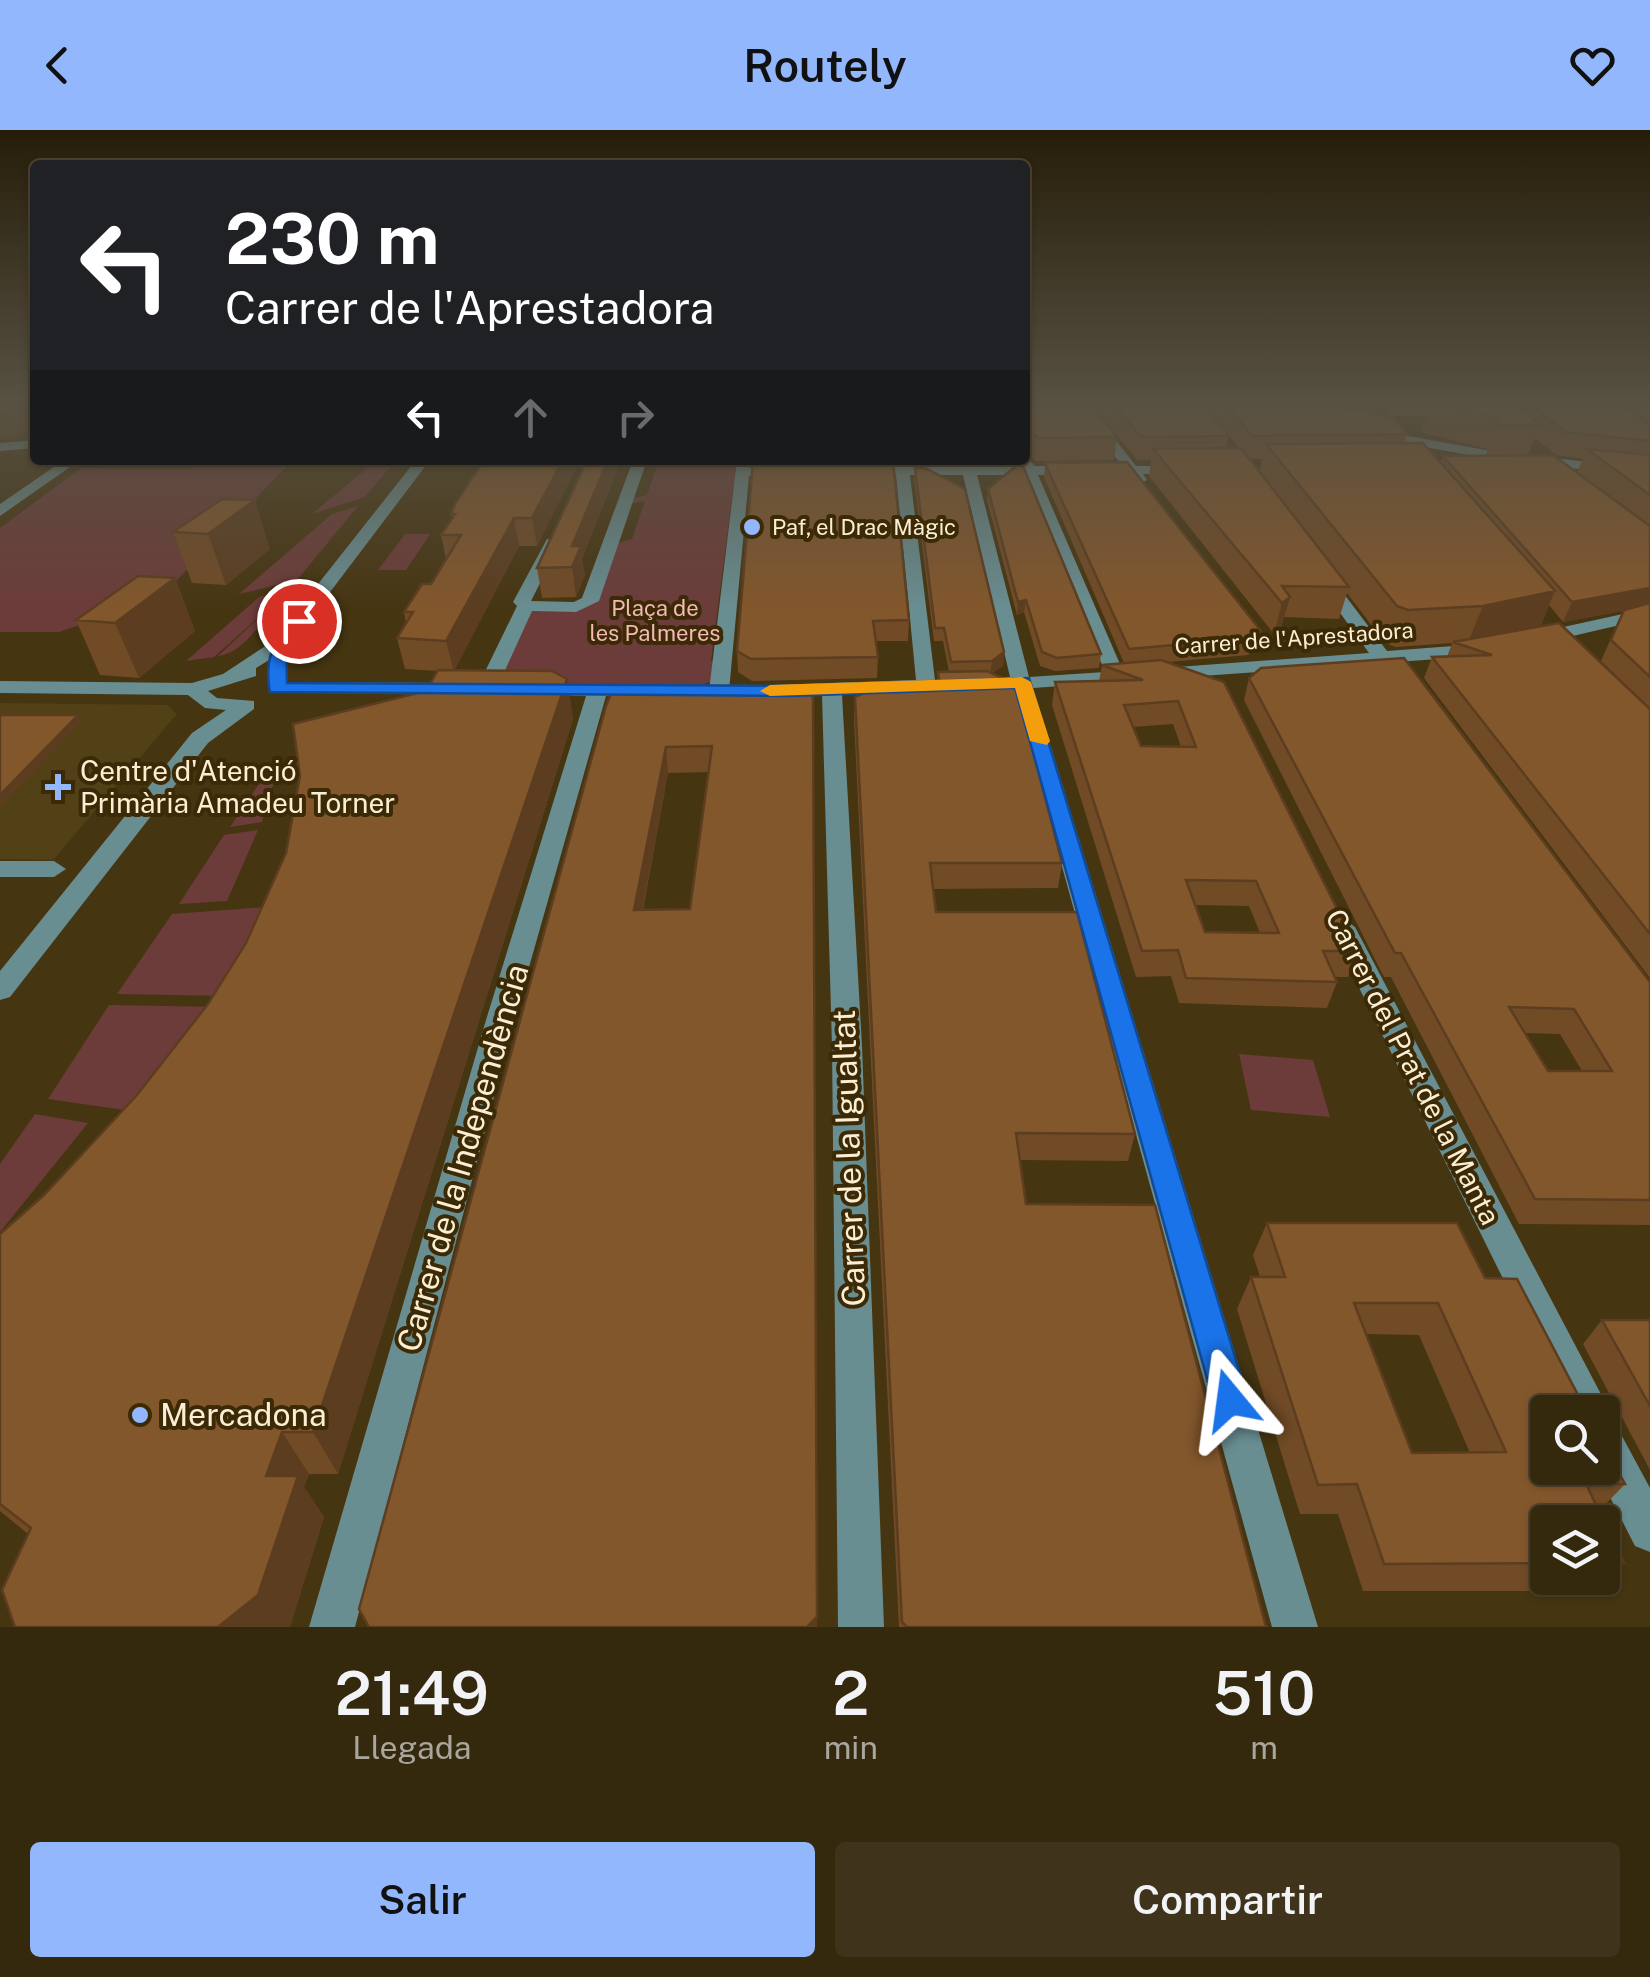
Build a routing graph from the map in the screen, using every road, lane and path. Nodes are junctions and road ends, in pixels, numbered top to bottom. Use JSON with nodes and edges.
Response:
{"nodes":[{"id":1,"x":57,"y":471,"type":"edge"},
{"id":2,"x":415,"y":471,"type":"edge"},
{"id":3,"x":636,"y":471,"type":"edge"},
{"id":4,"x":743,"y":471,"type":"edge"},
{"id":5,"x":786,"y":471,"type":"edge"},
{"id":6,"x":903,"y":471,"type":"edge"},
{"id":7,"x":969,"y":471,"type":"edge"},
{"id":8,"x":1030,"y":471,"type":"edge"},
{"id":9,"x":1134,"y":471,"type":"joint"},
{"id":10,"x":1143,"y":471,"type":"edge"},
{"id":11,"x":1561,"y":471,"type":"edge"},
{"id":12,"x":796,"y":472,"type":"edge"},
{"id":13,"x":1567,"y":478,"type":"edge"},
{"id":14,"x":1149,"y":491,"type":"edge"},
{"id":15,"x":0,"y":511,"type":"edge"},
{"id":16,"x":564,"y":520,"type":"edge"},
{"id":17,"x":1316,"y":568,"type":"edge"},
{"id":18,"x":522,"y":602,"type":"dead end"},
{"id":19,"x":1650,"y":613,"type":"edge"},
{"id":20,"x":1554,"y":627,"type":"junction"},
{"id":21,"x":1265,"y":642,"type":"dead end"},
{"id":22,"x":280,"y":645,"type":"junction"},
{"id":23,"x":1380,"y":655,"type":"junction"},
{"id":24,"x":1582,"y":657,"type":"edge"},
{"id":25,"x":1280,"y":662,"type":"junction"},
{"id":26,"x":232,"y":675,"type":"junction"},
{"id":27,"x":1116,"y":676,"type":"junction"},
{"id":28,"x":276,"y":682,"type":"junction"},
{"id":29,"x":1022,"y":682,"type":"junction"},
{"id":30,"x":1412,"y":682,"type":"edge"},
{"id":31,"x":926,"y":686,"type":"junction"},
{"id":32,"x":0,"y":687,"type":"edge"},
{"id":33,"x":193,"y":689,"type":"junction"},
{"id":34,"x":486,"y":690,"type":"junction"},
{"id":35,"x":598,"y":690,"type":"junction"},
{"id":36,"x":832,"y":690,"type":"junction"},
{"id":37,"x":719,"y":691,"type":"junction"},
{"id":38,"x":212,"y":704,"type":"junction"},
{"id":39,"x":246,"y":706,"type":"junction"},
{"id":40,"x":200,"y":738,"type":"junction"},
{"id":41,"x":0,"y":868,"type":"edge"},
{"id":42,"x":54,"y":869,"type":"dead end"},
{"id":43,"x":1331,"y":905,"type":"edge"},
{"id":44,"x":0,"y":990,"type":"edge"},
{"id":45,"x":1580,"y":1395,"type":"edge"},
{"id":46,"x":1620,"y":1474,"type":"edge"},
{"id":47,"x":1650,"y":1531,"type":"edge"},
{"id":48,"x":332,"y":1627,"type":"edge"},
{"id":49,"x":861,"y":1627,"type":"edge"},
{"id":50,"x":1296,"y":1627,"type":"edge"}],
"edges":[{"from":1,"to":15,"type":"street"},
{"from":2,"to":22,"type":"street"},
{"from":3,"to":34,"type":"street"},
{"from":4,"to":37,"type":"street"},
{"from":5,"to":12,"type":"street"},
{"from":6,"to":31,"type":"street"},
{"from":7,"to":29,"type":"street"},
{"from":8,"to":27,"type":"street"},
{"from":9,"to":10,"type":"street"},
{"from":9,"to":14,"type":"street"},
{"from":11,"to":13,"type":"street"},
{"from":16,"to":18,"type":"street"},
{"from":17,"to":23,"type":"street"},
{"from":19,"to":20,"type":"street","name":"Carrer de l'Aprestadora"},
{"from":20,"to":23,"type":"street","name":"Carrer de l'Aprestadora"},
{"from":20,"to":24,"type":"street"},
{"from":21,"to":25,"type":"street"},
{"from":22,"to":26,"type":"street"},
{"from":22,"to":28,"type":"street"},
{"from":23,"to":25,"type":"street","name":"Carrer de l'Aprestadora"},
{"from":23,"to":30,"type":"street"},
{"from":25,"to":27,"type":"street","name":"Carrer de l'Aprestadora"},
{"from":26,"to":28,"type":"street","name":"Carrer de l'Aprestadora"},
{"from":26,"to":33,"type":"street"},
{"from":27,"to":29,"type":"street","name":"Carrer de l'Aprestadora"},
{"from":28,"to":34,"type":"street","name":"Carrer de l'Aprestadora"},
{"from":28,"to":39,"type":"street"},
{"from":29,"to":31,"type":"street","name":"Carrer de l'Aprestadora"},
{"from":29,"to":50,"type":"street"},
{"from":31,"to":36,"type":"street","name":"Carrer de l'Aprestadora"},
{"from":32,"to":33,"type":"street"},
{"from":33,"to":38,"type":"street"},
{"from":34,"to":35,"type":"street","name":"Carrer de l'Aprestadora"},
{"from":35,"to":37,"type":"street","name":"Carrer de l'Aprestadora"},
{"from":35,"to":48,"type":"street","name":"Carrer de la Independència"},
{"from":36,"to":37,"type":"street","name":"Carrer de l'Aprestadora"},
{"from":36,"to":49,"type":"street","name":"Carrer de la Igualtat"},
{"from":38,"to":39,"type":"street"},
{"from":38,"to":40,"type":"street"},
{"from":39,"to":40,"type":"street"},
{"from":40,"to":44,"type":"street"},
{"from":41,"to":42,"type":"street"},
{"from":43,"to":45,"type":"street","name":"Carrer del Prat de la Manta"},
{"from":46,"to":47,"type":"street"}]}
